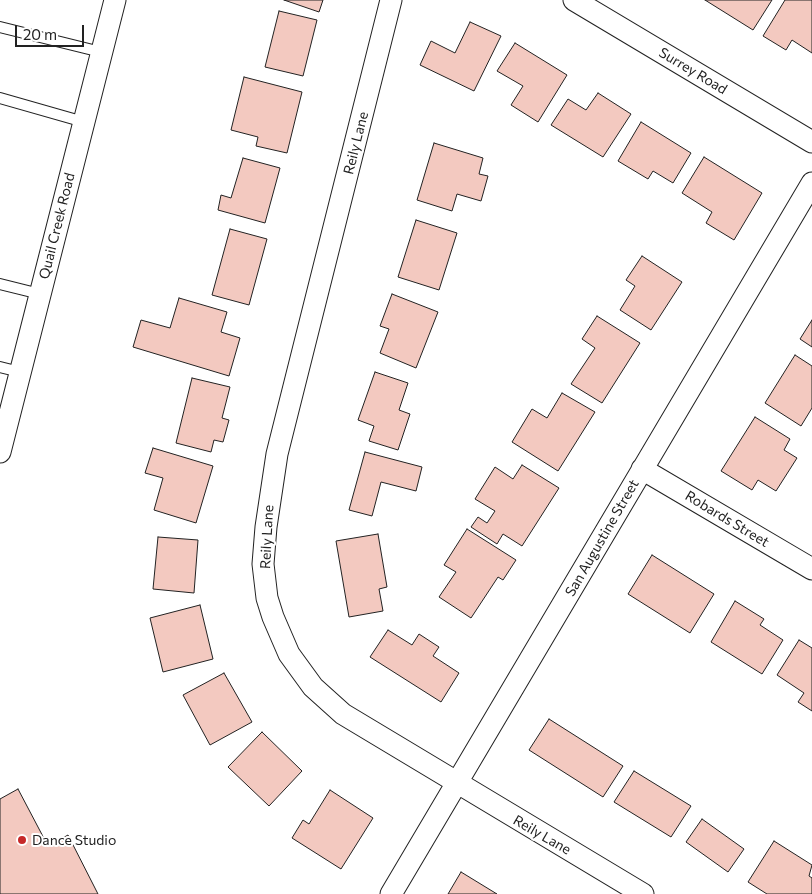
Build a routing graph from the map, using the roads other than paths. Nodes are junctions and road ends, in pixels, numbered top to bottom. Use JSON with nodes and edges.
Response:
{"nodes":[{"id":1,"x":115,"y":0,"type":"edge"},
{"id":2,"x":391,"y":0,"type":"edge"},
{"id":3,"x":574,"y":0,"type":"edge"},
{"id":4,"x":0,"y":27,"type":"edge"},
{"id":5,"x":101,"y":52,"type":"junction"},
{"id":6,"x":0,"y":98,"type":"edge"},
{"id":7,"x":84,"y":122,"type":"junction"},
{"id":8,"x":812,"y":142,"type":"edge"},
{"id":9,"x":812,"y":183,"type":"edge"},
{"id":10,"x":0,"y":284,"type":"edge"},
{"id":11,"x":40,"y":294,"type":"junction"},
{"id":12,"x":10,"y":369,"type":"edge"},
{"id":13,"x":0,"y":452,"type":"edge"},
{"id":14,"x":642,"y":469,"type":"junction"},
{"id":15,"x":812,"y":569,"type":"edge"},
{"id":16,"x":457,"y":784,"type":"junction"},
{"id":17,"x":391,"y":894,"type":"edge"},
{"id":18,"x":643,"y":894,"type":"edge"}],
"edges":[{"from":1,"to":5,"type":"street","name":"Quail Creek Road"},
{"from":2,"to":16,"type":"street","name":"Reily Lane"},
{"from":3,"to":8,"type":"street","name":"Surrey Road"},
{"from":4,"to":5,"type":"lane"},
{"from":5,"to":7,"type":"street","name":"Quail Creek Road"},
{"from":6,"to":7,"type":"lane"},
{"from":7,"to":11,"type":"street","name":"Quail Creek Road"},
{"from":9,"to":14,"type":"street","name":"San Augustine Street"},
{"from":10,"to":11,"type":"lane"},
{"from":11,"to":12,"type":"street","name":"Quail Creek Road"},
{"from":12,"to":13,"type":"street","name":"Quail Creek Road"},
{"from":14,"to":15,"type":"street","name":"Robards Street"},
{"from":14,"to":16,"type":"street","name":"San Augustine Street"},
{"from":16,"to":17,"type":"street","name":"San Augustine Street"},
{"from":16,"to":18,"type":"street","name":"Reily Lane"}]}
